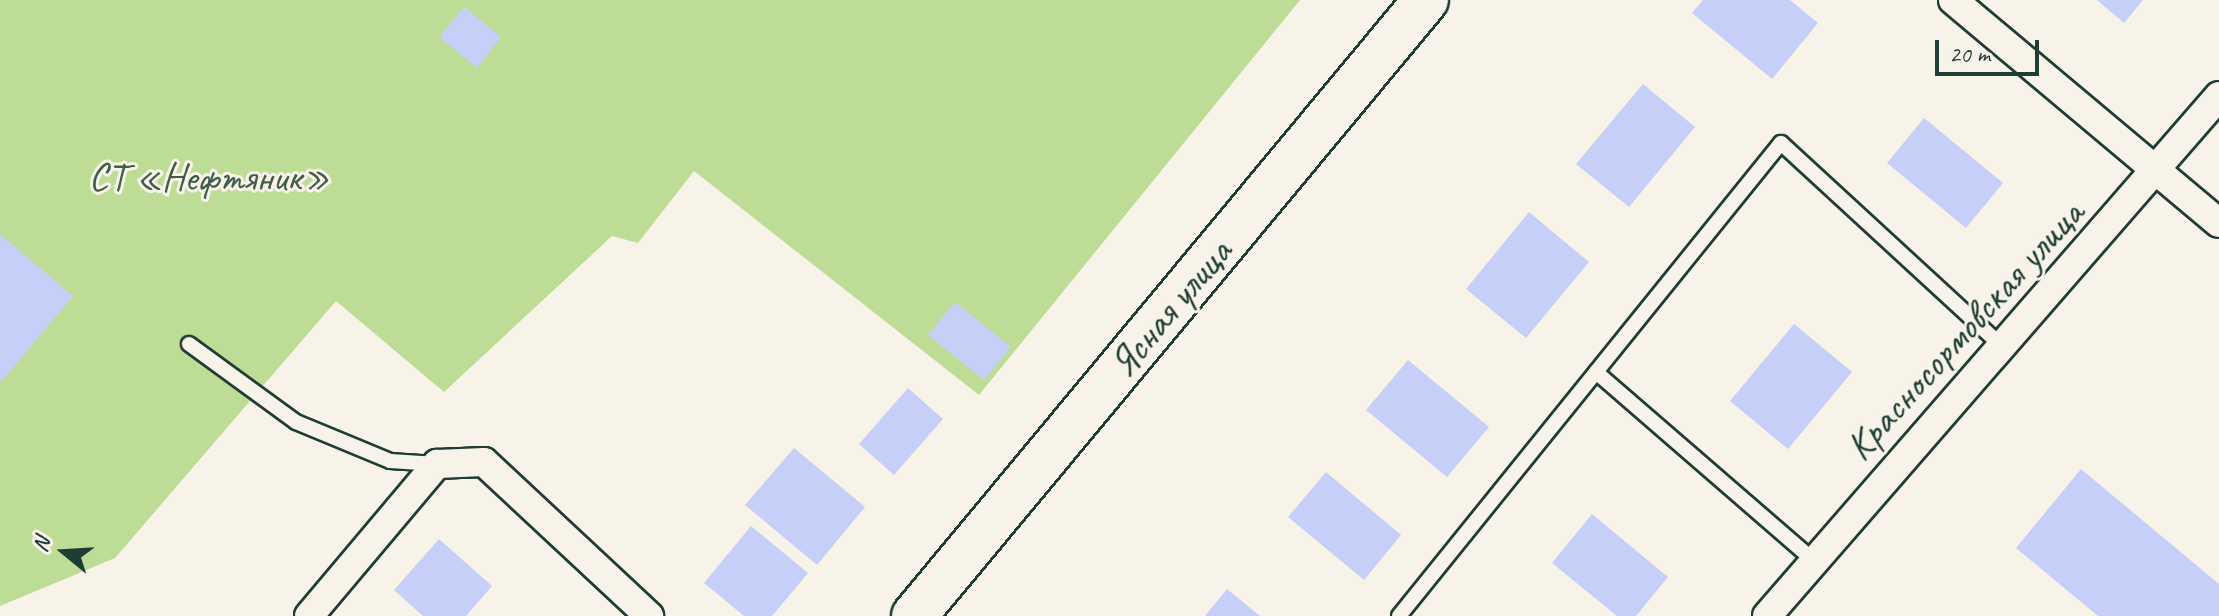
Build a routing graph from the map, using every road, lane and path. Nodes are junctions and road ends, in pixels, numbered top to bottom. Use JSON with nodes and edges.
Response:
{"nodes":[{"id":1,"x":1426,"y":0,"type":"edge"},
{"id":2,"x":1953,"y":0,"type":"edge"},
{"id":3,"x":2219,"y":96,"type":"edge"},
{"id":4,"x":2157,"y":172,"type":"junction"},
{"id":5,"x":2219,"y":223,"type":"edge"},
{"id":6,"x":189,"y":344,"type":"dead end"},
{"id":7,"x":2003,"y":347,"type":"junction"},
{"id":8,"x":1596,"y":372,"type":"junction"},
{"id":9,"x":437,"y":464,"type":"junction"},
{"id":10,"x":1813,"y":560,"type":"junction"},
{"id":11,"x":309,"y":616,"type":"edge"},
{"id":12,"x":649,"y":616,"type":"edge"},
{"id":13,"x":914,"y":616,"type":"edge"},
{"id":14,"x":1399,"y":616,"type":"edge"},
{"id":15,"x":1767,"y":616,"type":"edge"}],
"edges":[{"from":1,"to":13,"type":"main road","name":"Ясная улица"},
{"from":2,"to":4,"type":"street"},
{"from":3,"to":4,"type":"street","name":"Красносормовская улица"},
{"from":4,"to":5,"type":"street"},
{"from":4,"to":7,"type":"street","name":"Красносормовская улица"},
{"from":6,"to":9,"type":"lane"},
{"from":7,"to":8,"type":"lane"},
{"from":7,"to":10,"type":"street","name":"Красносормовская улица"},
{"from":8,"to":10,"type":"lane"},
{"from":8,"to":14,"type":"lane"},
{"from":9,"to":11,"type":"street"},
{"from":9,"to":12,"type":"street"},
{"from":10,"to":15,"type":"street","name":"Красносормовская улица"}]}
